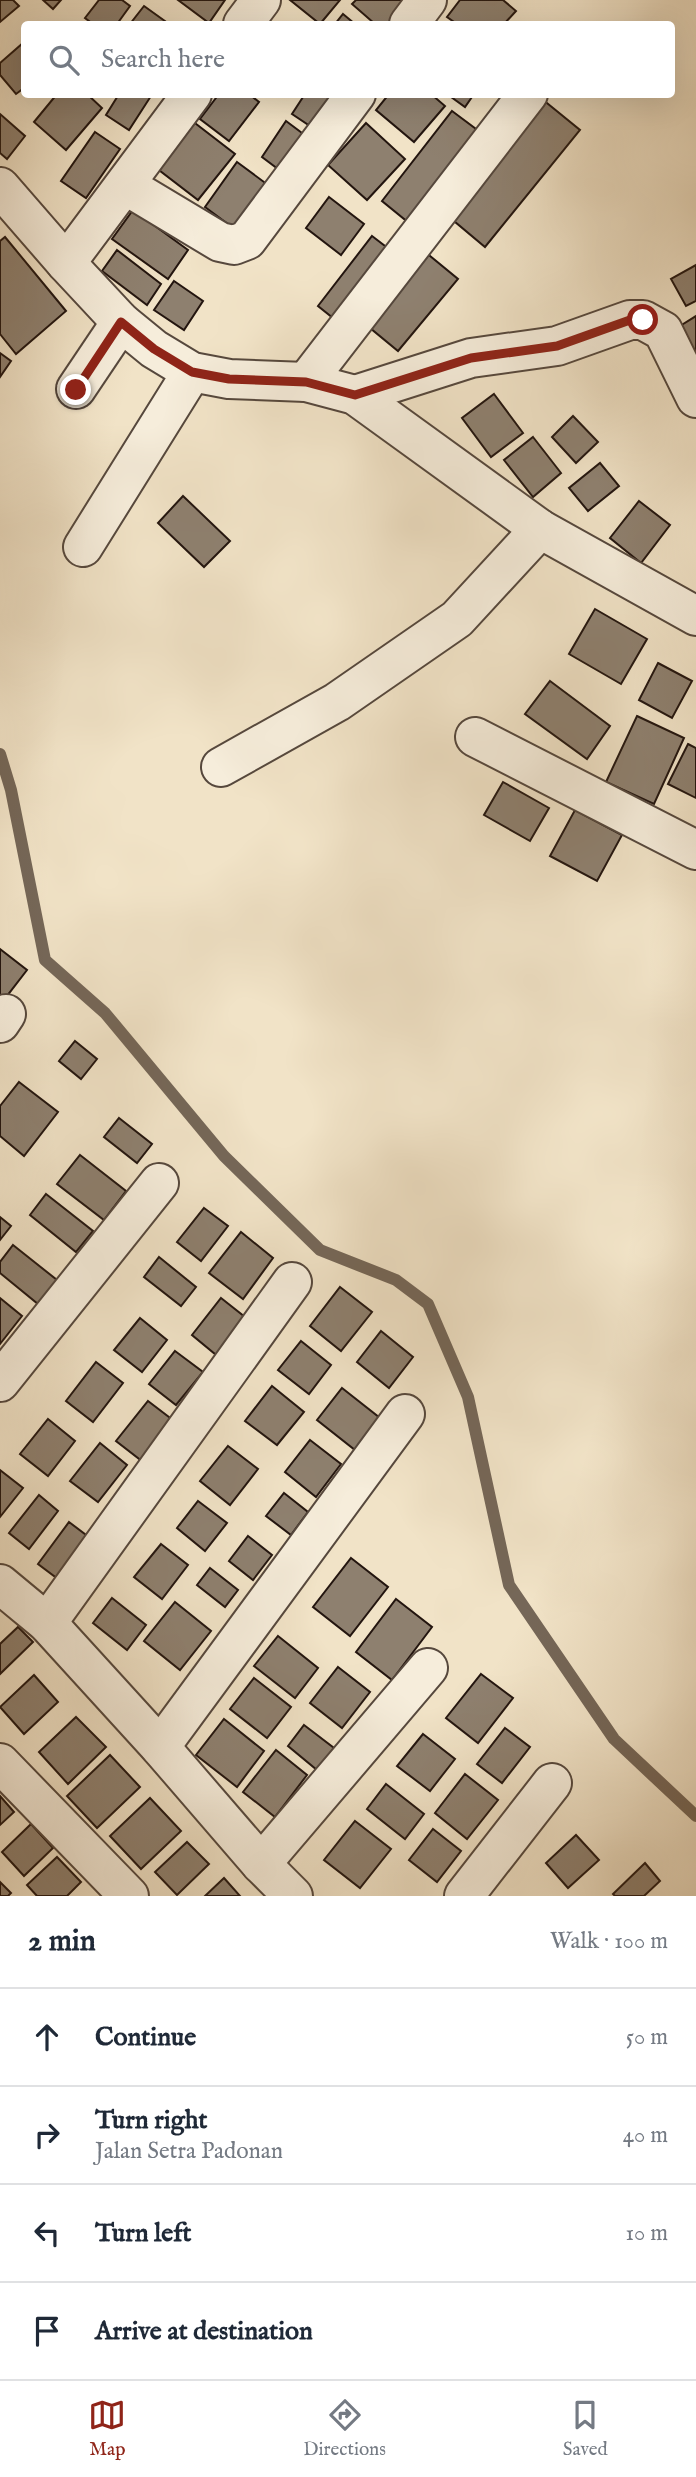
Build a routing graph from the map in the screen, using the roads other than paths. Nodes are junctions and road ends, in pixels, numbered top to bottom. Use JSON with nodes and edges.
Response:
{"nodes":[{"id":1,"x":261,"y":0,"type":"edge"},
{"id":2,"x":427,"y":0,"type":"edge"},
{"id":3,"x":245,"y":21,"type":"edge"},
{"id":4,"x":411,"y":21,"type":"edge"},
{"id":5,"x":189,"y":98,"type":"edge"},
{"id":6,"x":353,"y":98,"type":"edge"},
{"id":7,"x":525,"y":98,"type":"edge"},
{"id":8,"x":125,"y":185,"type":"junction"},
{"id":9,"x":0,"y":188,"type":"edge"},
{"id":10,"x":66,"y":263,"type":"junction"},
{"id":11,"x":121,"y":322,"type":"junction"},
{"id":12,"x":192,"y":372,"type":"junction"},
{"id":13,"x":306,"y":382,"type":"junction"},
{"id":14,"x":76,"y":390,"type":"dead end"},
{"id":15,"x":355,"y":395,"type":"junction"},
{"id":16,"x":696,"y":398,"type":"edge"},
{"id":17,"x":540,"y":529,"type":"junction"},
{"id":18,"x":83,"y":547,"type":"dead end"},
{"id":19,"x":696,"y":616,"type":"edge"},
{"id":20,"x":475,"y":737,"type":"dead end"},
{"id":21,"x":221,"y":767,"type":"dead end"},
{"id":22,"x":696,"y":849,"type":"edge"},
{"id":23,"x":159,"y":1183,"type":"dead end"},
{"id":24,"x":292,"y":1282,"type":"dead end"},
{"id":25,"x":0,"y":1382,"type":"edge"},
{"id":26,"x":405,"y":1414,"type":"dead end"},
{"id":27,"x":0,"y":1584,"type":"edge"},
{"id":28,"x":47,"y":1623,"type":"junction"},
{"id":29,"x":428,"y":1668,"type":"dead end"},
{"id":30,"x":160,"y":1747,"type":"junction"},
{"id":31,"x":0,"y":1763,"type":"edge"},
{"id":32,"x":552,"y":1783,"type":"dead end"},
{"id":33,"x":261,"y":1864,"type":"junction"},
{"id":34,"x":129,"y":1896,"type":"edge"},
{"id":35,"x":293,"y":1896,"type":"edge"},
{"id":36,"x":464,"y":1896,"type":"edge"}],
"edges":[{"from":1,"to":3,"type":"street"},
{"from":2,"to":4,"type":"street"},
{"from":5,"to":8,"type":"street"},
{"from":6,"to":8,"type":"street"},
{"from":7,"to":13,"type":"street"},
{"from":8,"to":10,"type":"street"},
{"from":9,"to":10,"type":"street"},
{"from":10,"to":11,"type":"street"},
{"from":11,"to":12,"type":"street"},
{"from":11,"to":14,"type":"street"},
{"from":12,"to":13,"type":"street"},
{"from":12,"to":18,"type":"street"},
{"from":13,"to":15,"type":"street"},
{"from":15,"to":16,"type":"street"},
{"from":15,"to":17,"type":"street"},
{"from":17,"to":19,"type":"street"},
{"from":17,"to":21,"type":"street"},
{"from":20,"to":22,"type":"street"},
{"from":23,"to":25,"type":"street"},
{"from":24,"to":28,"type":"street"},
{"from":26,"to":30,"type":"street"},
{"from":27,"to":28,"type":"street"},
{"from":28,"to":30,"type":"street"},
{"from":29,"to":33,"type":"street"},
{"from":30,"to":33,"type":"street"},
{"from":31,"to":34,"type":"street"},
{"from":32,"to":36,"type":"street"},
{"from":33,"to":35,"type":"street"}]}
